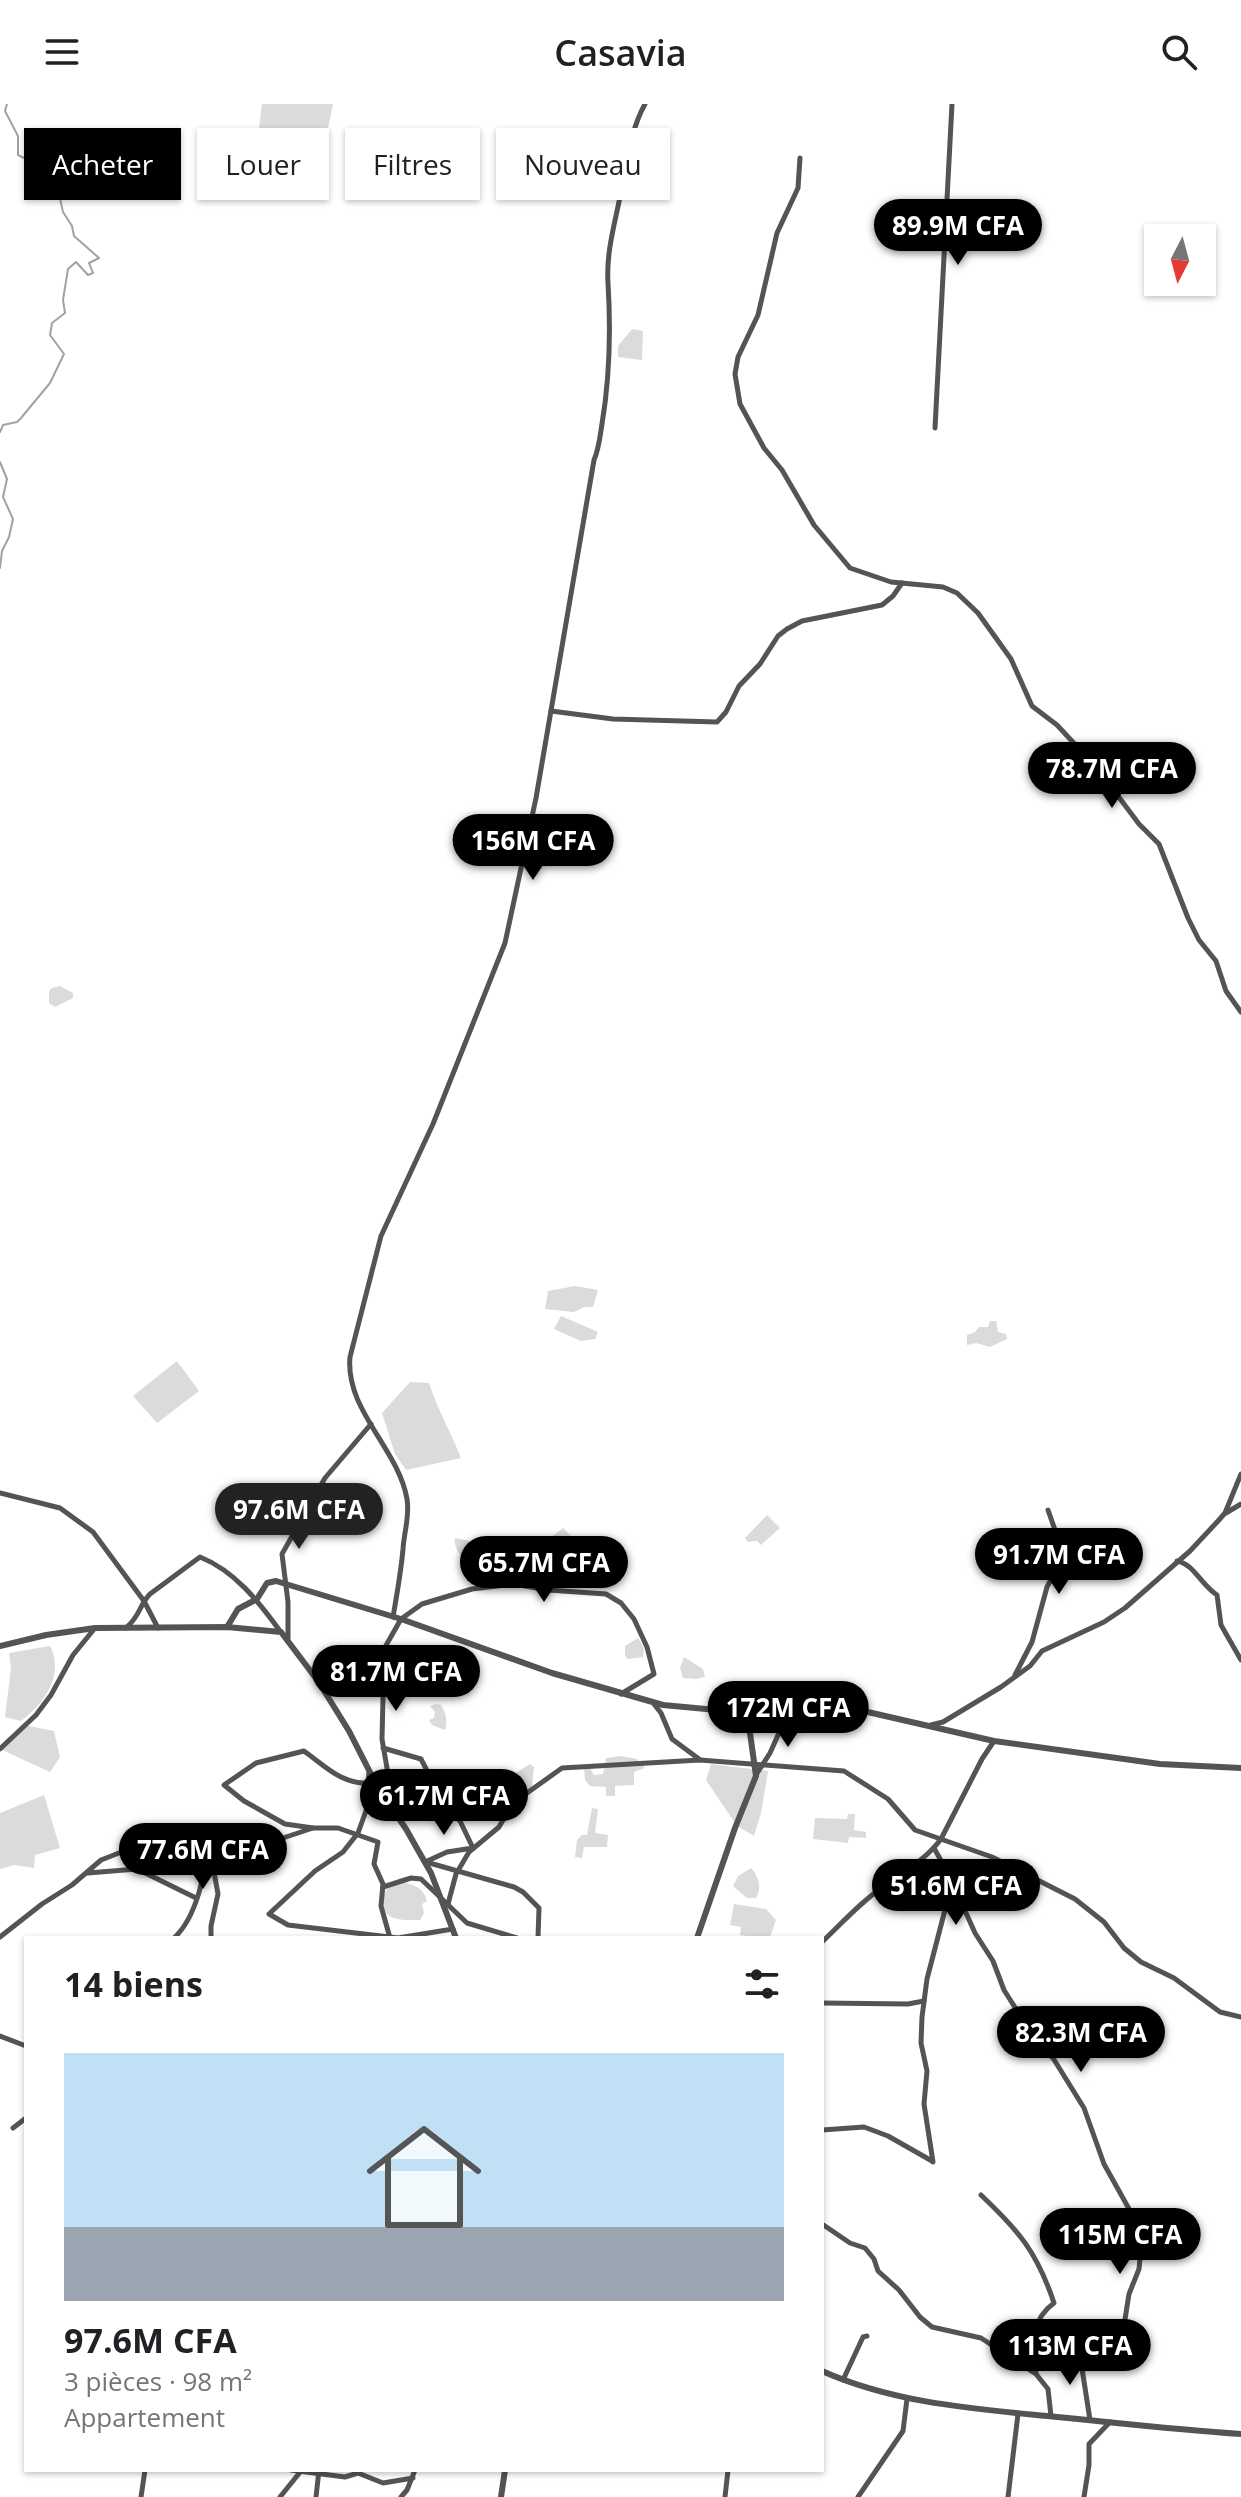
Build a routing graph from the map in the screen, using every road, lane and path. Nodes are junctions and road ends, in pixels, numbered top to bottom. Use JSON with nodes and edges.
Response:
{"nodes":[{"id":1,"x":645,"y":104,"type":"edge"},
{"id":2,"x":952,"y":104,"type":"edge"},
{"id":3,"x":800,"y":158,"type":"dead end"},
{"id":4,"x":935,"y":428,"type":"dead end"},
{"id":5,"x":902,"y":583,"type":"junction"},
{"id":6,"x":551,"y":711,"type":"junction"},
{"id":7,"x":1241,"y":1012,"type":"edge"},
{"id":8,"x":371,"y":1424,"type":"junction"},
{"id":9,"x":1241,"y":1474,"type":"edge"},
{"id":10,"x":0,"y":1493,"type":"edge"},
{"id":11,"x":1241,"y":1504,"type":"edge"},
{"id":12,"x":1048,"y":1510,"type":"dead end"},
{"id":13,"x":1225,"y":1513,"type":"junction"},
{"id":14,"x":1177,"y":1561,"type":"junction"},
{"id":15,"x":285,"y":1583,"type":"junction"},
{"id":16,"x":257,"y":1599,"type":"junction"},
{"id":17,"x":144,"y":1601,"type":"junction"},
{"id":18,"x":397,"y":1619,"type":"junction"},
{"id":19,"x":227,"y":1627,"type":"junction"},
{"id":20,"x":95,"y":1628,"type":"junction"},
{"id":21,"x":126,"y":1628,"type":"junction"},
{"id":22,"x":159,"y":1628,"type":"junction"},
{"id":23,"x":281,"y":1632,"type":"junction"},
{"id":24,"x":288,"y":1640,"type":"junction"},
{"id":25,"x":0,"y":1646,"type":"edge"},
{"id":26,"x":1241,"y":1660,"type":"edge"},
{"id":27,"x":1012,"y":1679,"type":"junction"},
{"id":28,"x":620,"y":1694,"type":"junction"},
{"id":29,"x":654,"y":1703,"type":"junction"},
{"id":30,"x":806,"y":1708,"type":"junction"},
{"id":31,"x":729,"y":1711,"type":"junction"},
{"id":32,"x":931,"y":1725,"type":"junction"},
{"id":33,"x":994,"y":1741,"type":"junction"},
{"id":34,"x":383,"y":1748,"type":"junction"},
{"id":35,"x":0,"y":1749,"type":"edge"},
{"id":36,"x":700,"y":1760,"type":"junction"},
{"id":37,"x":759,"y":1764,"type":"junction"},
{"id":38,"x":1241,"y":1768,"type":"edge"},
{"id":39,"x":369,"y":1770,"type":"junction"},
{"id":40,"x":389,"y":1780,"type":"junction"},
{"id":41,"x":370,"y":1783,"type":"junction"},
{"id":42,"x":438,"y":1792,"type":"junction"},
{"id":43,"x":387,"y":1801,"type":"junction"},
{"id":44,"x":313,"y":1828,"type":"junction"},
{"id":45,"x":358,"y":1833,"type":"junction"},
{"id":46,"x":941,"y":1839,"type":"junction"},
{"id":47,"x":208,"y":1841,"type":"junction"},
{"id":48,"x":473,"y":1848,"type":"junction"},
{"id":49,"x":934,"y":1848,"type":"junction"},
{"id":50,"x":425,"y":1862,"type":"junction"},
{"id":51,"x":457,"y":1870,"type":"junction"},
{"id":52,"x":85,"y":1874,"type":"junction"},
{"id":53,"x":949,"y":1875,"type":"junction"},
{"id":54,"x":383,"y":1887,"type":"junction"},
{"id":55,"x":196,"y":1898,"type":"junction"},
{"id":56,"x":442,"y":1898,"type":"junction"},
{"id":57,"x":448,"y":1904,"type":"junction"},
{"id":58,"x":453,"y":1929,"type":"junction"},
{"id":59,"x":176,"y":1936,"type":"edge"},
{"id":60,"x":211,"y":1936,"type":"edge"},
{"id":61,"x":390,"y":1936,"type":"edge"},
{"id":62,"x":415,"y":1936,"type":"edge"},
{"id":63,"x":455,"y":1936,"type":"edge"},
{"id":64,"x":510,"y":1936,"type":"edge"},
{"id":65,"x":538,"y":1936,"type":"edge"},
{"id":66,"x":698,"y":1936,"type":"edge"},
{"id":67,"x":0,"y":1937,"type":"edge"},
{"id":68,"x":824,"y":1940,"type":"edge"},
{"id":69,"x":924,"y":2001,"type":"junction"},
{"id":70,"x":824,"y":2003,"type":"edge"},
{"id":71,"x":1241,"y":2017,"type":"edge"},
{"id":72,"x":0,"y":2029,"type":"edge"},
{"id":73,"x":0,"y":2036,"type":"edge"},
{"id":74,"x":11,"y":2040,"type":"junction"},
{"id":75,"x":24,"y":2045,"type":"edge"},
{"id":76,"x":24,"y":2120,"type":"edge"},
{"id":77,"x":13,"y":2128,"type":"dead end"},
{"id":78,"x":824,"y":2130,"type":"edge"},
{"id":79,"x":981,"y":2195,"type":"dead end"},
{"id":80,"x":824,"y":2225,"type":"edge"},
{"id":81,"x":867,"y":2336,"type":"dead end"},
{"id":82,"x":824,"y":2372,"type":"edge"},
{"id":83,"x":1036,"y":2374,"type":"junction"},
{"id":84,"x":843,"y":2380,"type":"junction"},
{"id":85,"x":907,"y":2399,"type":"junction"},
{"id":86,"x":1018,"y":2414,"type":"junction"},
{"id":87,"x":1051,"y":2416,"type":"junction"},
{"id":88,"x":1090,"y":2420,"type":"junction"},
{"id":89,"x":1110,"y":2422,"type":"junction"},
{"id":90,"x":1241,"y":2434,"type":"edge"},
{"id":91,"x":145,"y":2472,"type":"edge"},
{"id":92,"x":300,"y":2472,"type":"edge"},
{"id":93,"x":319,"y":2472,"type":"edge"},
{"id":94,"x":414,"y":2472,"type":"edge"},
{"id":95,"x":505,"y":2472,"type":"edge"},
{"id":96,"x":728,"y":2472,"type":"edge"},
{"id":97,"x":413,"y":2478,"type":"junction"},
{"id":98,"x":141,"y":2497,"type":"edge"},
{"id":99,"x":280,"y":2497,"type":"edge"},
{"id":100,"x":316,"y":2497,"type":"edge"},
{"id":101,"x":401,"y":2497,"type":"edge"},
{"id":102,"x":501,"y":2497,"type":"edge"},
{"id":103,"x":725,"y":2497,"type":"edge"},
{"id":104,"x":858,"y":2497,"type":"edge"},
{"id":105,"x":1008,"y":2497,"type":"edge"},
{"id":106,"x":1084,"y":2497,"type":"edge"}],
"edges":[{"from":1,"to":6,"type":"street"},
{"from":2,"to":4,"type":"street"},
{"from":3,"to":5,"type":"street"},
{"from":5,"to":6,"type":"street"},
{"from":5,"to":7,"type":"street"},
{"from":6,"to":8,"type":"street"},
{"from":8,"to":15,"type":"street"},
{"from":8,"to":18,"type":"street"},
{"from":9,"to":13,"type":"street"},
{"from":10,"to":17,"type":"street"},
{"from":11,"to":13,"type":"street"},
{"from":12,"to":27,"type":"street"},
{"from":13,"to":14,"type":"street"},
{"from":14,"to":26,"type":"street"},
{"from":14,"to":27,"type":"street"},
{"from":15,"to":16,"type":"street"},
{"from":15,"to":18,"type":"street"},
{"from":15,"to":24,"type":"street"},
{"from":16,"to":17,"type":"street"},
{"from":16,"to":19,"type":"street"},
{"from":16,"to":23,"type":"street"},
{"from":17,"to":21,"type":"street"},
{"from":17,"to":22,"type":"street"},
{"from":18,"to":28,"type":"street"},
{"from":18,"to":28,"type":"street"},
{"from":18,"to":34,"type":"street"},
{"from":19,"to":22,"type":"street"},
{"from":19,"to":23,"type":"street"},
{"from":20,"to":21,"type":"street"},
{"from":20,"to":25,"type":"street"},
{"from":20,"to":35,"type":"street"},
{"from":21,"to":22,"type":"street"},
{"from":23,"to":24,"type":"street"},
{"from":24,"to":39,"type":"street"},
{"from":27,"to":32,"type":"street"},
{"from":28,"to":29,"type":"street"},
{"from":29,"to":31,"type":"street"},
{"from":29,"to":36,"type":"street"},
{"from":30,"to":31,"type":"street"},
{"from":30,"to":32,"type":"street"},
{"from":30,"to":37,"type":"street"},
{"from":31,"to":37,"type":"street"},
{"from":32,"to":33,"type":"street"},
{"from":33,"to":38,"type":"street"},
{"from":33,"to":46,"type":"street"},
{"from":34,"to":40,"type":"street"},
{"from":34,"to":42,"type":"street"},
{"from":36,"to":37,"type":"street"},
{"from":36,"to":48,"type":"street"},
{"from":37,"to":46,"type":"street"},
{"from":37,"to":66,"type":"street"},
{"from":39,"to":41,"type":"street"},
{"from":39,"to":43,"type":"street"},
{"from":40,"to":42,"type":"street"},
{"from":40,"to":43,"type":"street"},
{"from":41,"to":44,"type":"street"},
{"from":41,"to":45,"type":"street"},
{"from":42,"to":48,"type":"street"},
{"from":43,"to":50,"type":"street"},
{"from":44,"to":45,"type":"street"},
{"from":44,"to":47,"type":"street"},
{"from":45,"to":54,"type":"street"},
{"from":45,"to":61,"type":"street"},
{"from":46,"to":49,"type":"street"},
{"from":46,"to":71,"type":"street"},
{"from":47,"to":52,"type":"street"},
{"from":47,"to":55,"type":"street"},
{"from":47,"to":60,"type":"street"},
{"from":48,"to":50,"type":"street"},
{"from":48,"to":51,"type":"street"},
{"from":49,"to":53,"type":"street"},
{"from":49,"to":68,"type":"street"},
{"from":50,"to":51,"type":"street"},
{"from":50,"to":56,"type":"street"},
{"from":51,"to":57,"type":"street"},
{"from":51,"to":65,"type":"street"},
{"from":52,"to":55,"type":"street"},
{"from":52,"to":67,"type":"street"},
{"from":53,"to":69,"type":"street"},
{"from":53,"to":88,"type":"street"},
{"from":54,"to":56,"type":"street"},
{"from":54,"to":61,"type":"street"},
{"from":55,"to":59,"type":"street"},
{"from":56,"to":57,"type":"street"},
{"from":56,"to":58,"type":"street"},
{"from":57,"to":64,"type":"street"},
{"from":58,"to":62,"type":"street"},
{"from":58,"to":63,"type":"street"},
{"from":69,"to":70,"type":"street"},
{"from":69,"to":78,"type":"street"},
{"from":72,"to":74,"type":"street"},
{"from":73,"to":74,"type":"street"},
{"from":74,"to":75,"type":"street"},
{"from":76,"to":77,"type":"street"},
{"from":79,"to":83,"type":"street"},
{"from":80,"to":83,"type":"street"},
{"from":81,"to":84,"type":"street"},
{"from":82,"to":84,"type":"street"},
{"from":83,"to":87,"type":"street"},
{"from":84,"to":85,"type":"street"},
{"from":85,"to":86,"type":"street"},
{"from":85,"to":104,"type":"street"},
{"from":86,"to":87,"type":"street"},
{"from":86,"to":105,"type":"street"},
{"from":87,"to":88,"type":"street"},
{"from":88,"to":89,"type":"street"},
{"from":89,"to":90,"type":"street"},
{"from":89,"to":106,"type":"street"},
{"from":91,"to":98,"type":"street"},
{"from":92,"to":99,"type":"street"},
{"from":93,"to":97,"type":"street"},
{"from":93,"to":100,"type":"street"},
{"from":94,"to":97,"type":"street"},
{"from":95,"to":102,"type":"street"},
{"from":96,"to":103,"type":"street"},
{"from":97,"to":101,"type":"street"}]}
